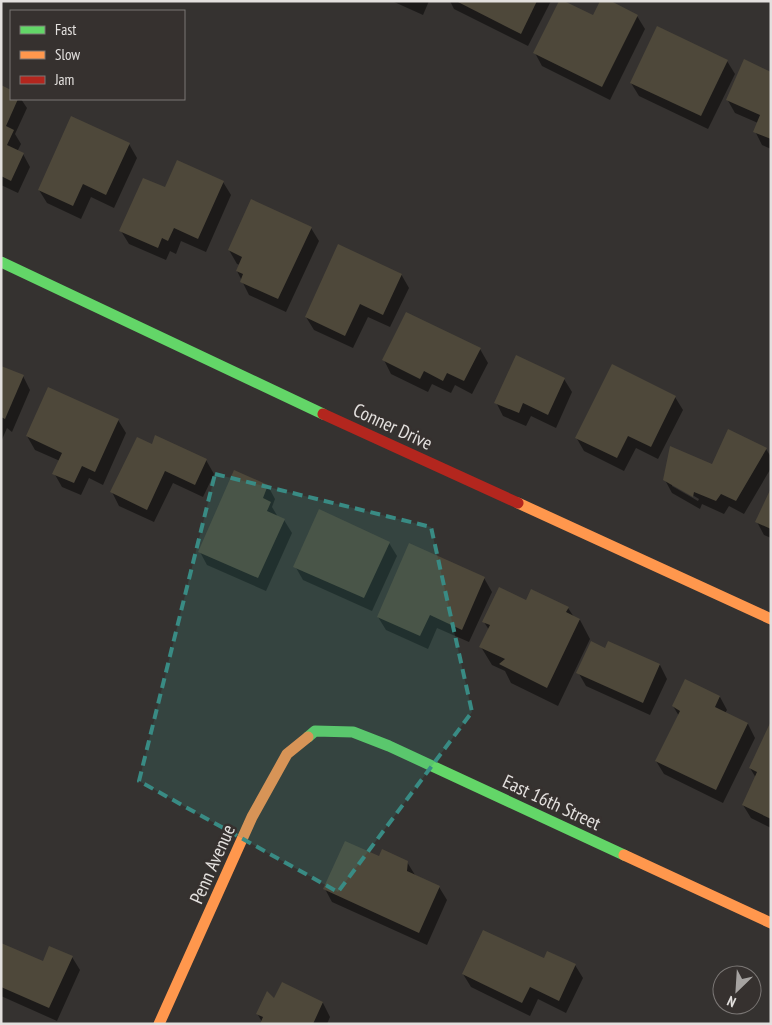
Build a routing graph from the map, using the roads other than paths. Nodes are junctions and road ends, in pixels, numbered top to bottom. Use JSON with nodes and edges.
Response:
{"nodes":[{"id":1,"x":1,"y":262,"type":"edge"},
{"id":2,"x":771,"y":619,"type":"edge"},
{"id":3,"x":315,"y":731,"type":"joint"},
{"id":4,"x":771,"y":923,"type":"edge"},
{"id":5,"x":159,"y":1024,"type":"edge"}],
"edges":[{"from":1,"to":2,"type":"street","name":"Conner Drive"},
{"from":3,"to":4,"type":"street","name":"East 16th Street"},
{"from":3,"to":5,"type":"street","name":"Penn Avenue"}]}
